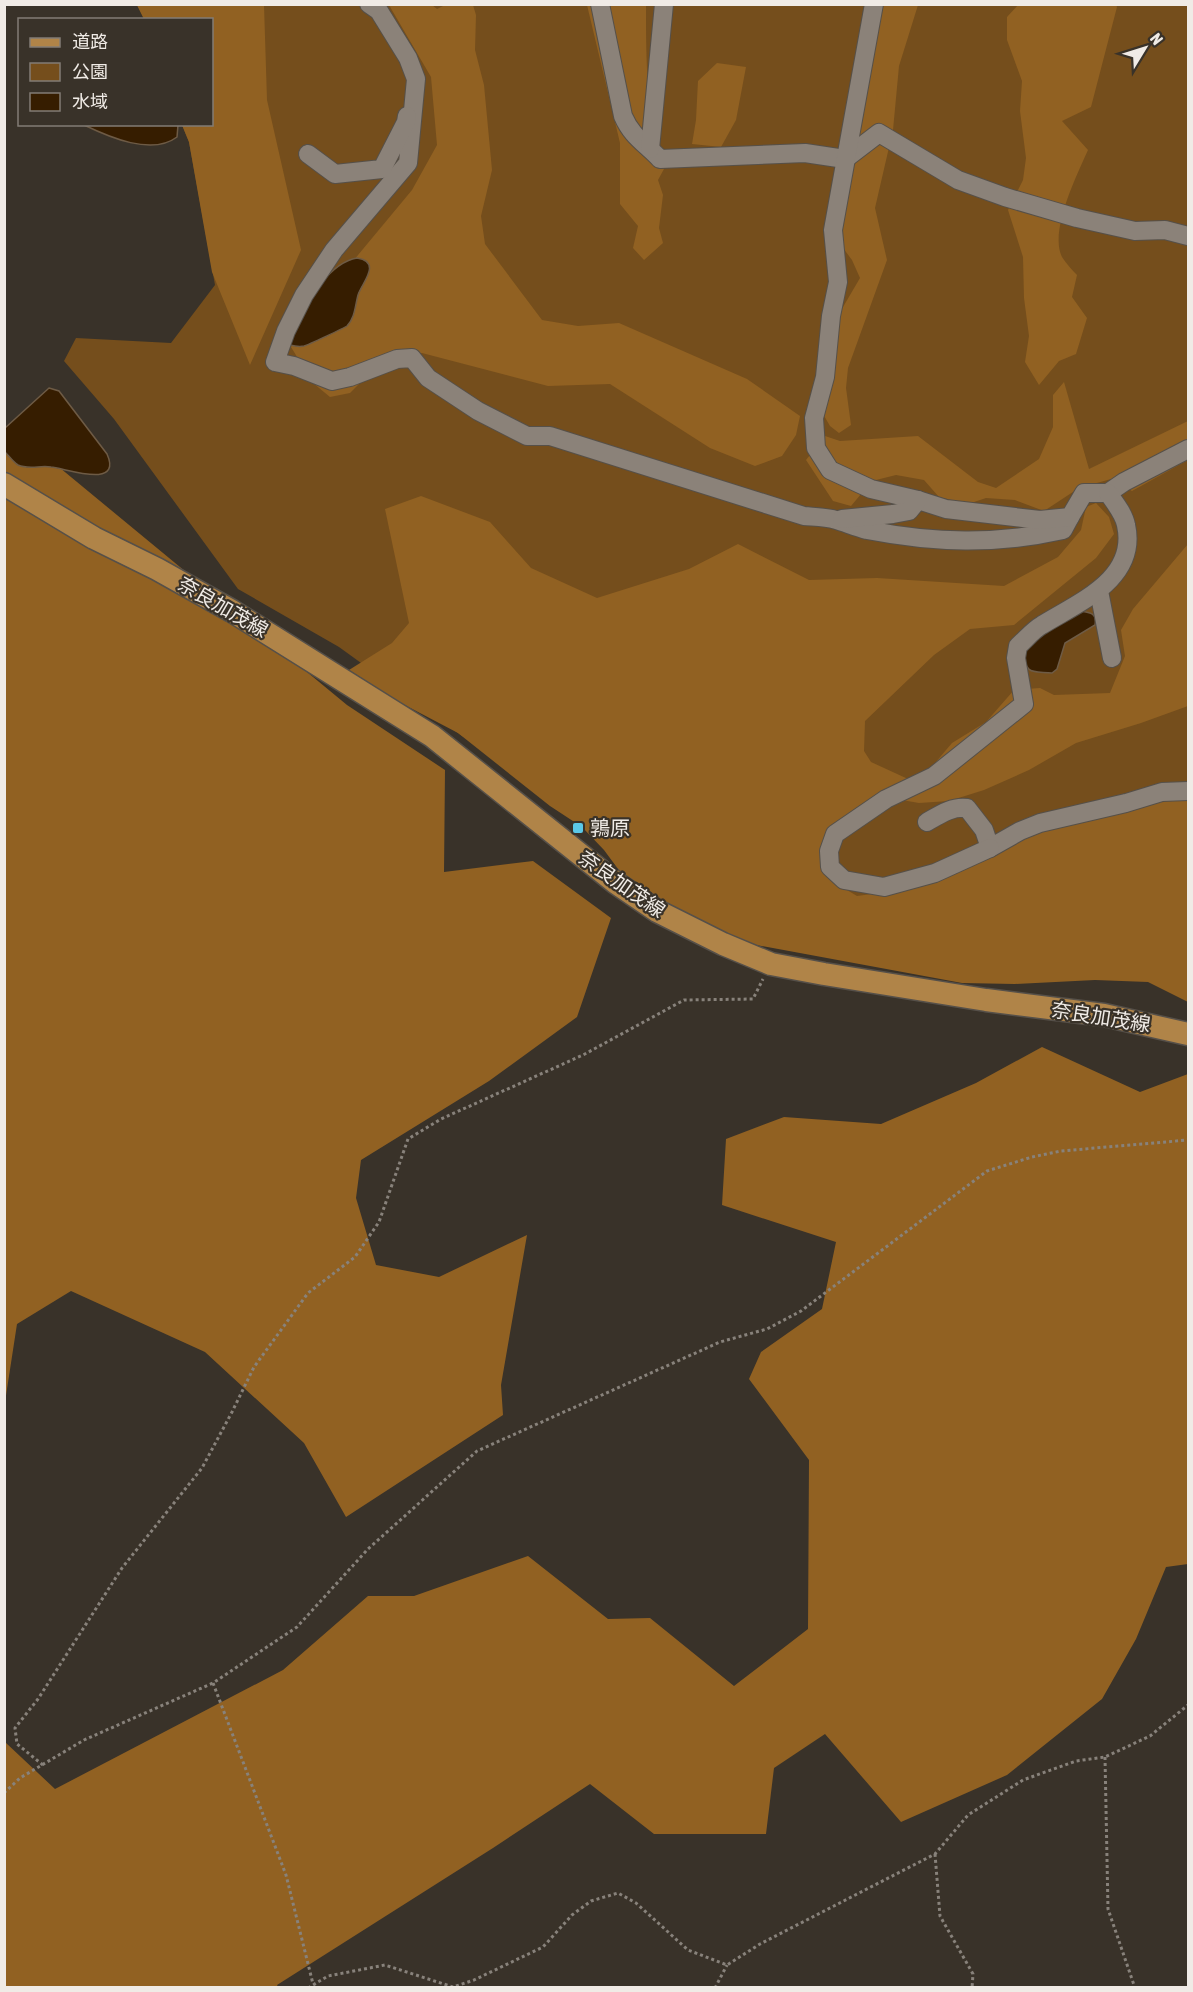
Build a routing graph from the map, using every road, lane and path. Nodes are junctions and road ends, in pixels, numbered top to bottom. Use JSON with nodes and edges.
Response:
{"nodes":[{"id":1,"x":367,"y":4,"type":"edge"},
{"id":2,"x":600,"y":4,"type":"edge"},
{"id":3,"x":664,"y":4,"type":"edge"},
{"id":4,"x":874,"y":4,"type":"edge"},
{"id":5,"x":650,"y":149,"type":"junction"},
{"id":6,"x":308,"y":154,"type":"dead end"},
{"id":7,"x":845,"y":159,"type":"junction"},
{"id":8,"x":1188,"y":236,"type":"edge"},
{"id":9,"x":1188,"y":449,"type":"edge"},
{"id":10,"x":4,"y":484,"type":"edge"},
{"id":11,"x":1108,"y":493,"type":"junction"},
{"id":12,"x":918,"y":500,"type":"junction"},
{"id":13,"x":960,"y":511,"type":"junction"},
{"id":14,"x":1070,"y":517,"type":"junction"},
{"id":15,"x":834,"y":519,"type":"junction"},
{"id":16,"x":981,"y":539,"type":"junction"},
{"id":17,"x":1100,"y":591,"type":"junction"},
{"id":18,"x":1112,"y":658,"type":"dead end"},
{"id":19,"x":1188,"y":791,"type":"edge"},
{"id":20,"x":927,"y":822,"type":"dead end"},
{"id":21,"x":990,"y":848,"type":"junction"},
{"id":22,"x":771,"y":964,"type":"junction"},
{"id":23,"x":1188,"y":1034,"type":"edge"},
{"id":24,"x":1188,"y":1140,"type":"edge"},
{"id":25,"x":213,"y":1683,"type":"junction"},
{"id":26,"x":1188,"y":1705,"type":"edge"},
{"id":27,"x":1105,"y":1757,"type":"junction"},
{"id":28,"x":44,"y":1765,"type":"junction"},
{"id":29,"x":4,"y":1792,"type":"edge"},
{"id":30,"x":935,"y":1854,"type":"junction"},
{"id":31,"x":727,"y":1965,"type":"junction"},
{"id":32,"x":313,"y":1984,"type":"junction"},
{"id":33,"x":308,"y":1988,"type":"edge"},
{"id":34,"x":715,"y":1988,"type":"edge"},
{"id":35,"x":972,"y":1988,"type":"edge"},
{"id":36,"x":1135,"y":1988,"type":"edge"}],
"edges":[{"from":1,"to":6,"type":"lane"},
{"from":1,"to":15,"type":"lane"},
{"from":2,"to":5,"type":"lane"},
{"from":3,"to":5,"type":"lane"},
{"from":4,"to":7,"type":"lane"},
{"from":5,"to":7,"type":"lane"},
{"from":7,"to":8,"type":"lane"},
{"from":7,"to":12,"type":"lane"},
{"from":9,"to":11,"type":"lane"},
{"from":10,"to":22,"type":"main road","name":"奈良加茂線"},
{"from":11,"to":14,"type":"lane"},
{"from":11,"to":17,"type":"lane"},
{"from":12,"to":13,"type":"lane"},
{"from":12,"to":15,"type":"lane"},
{"from":13,"to":14,"type":"lane"},
{"from":13,"to":16,"type":"lane"},
{"from":14,"to":16,"type":"lane"},
{"from":15,"to":16,"type":"lane"},
{"from":17,"to":18,"type":"lane"},
{"from":17,"to":21,"type":"lane"},
{"from":19,"to":21,"type":"lane"},
{"from":20,"to":21,"type":"lane"},
{"from":22,"to":23,"type":"main road","name":"奈良加茂線"},
{"from":22,"to":28,"type":"path"},
{"from":24,"to":25,"type":"path"},
{"from":25,"to":28,"type":"path"},
{"from":25,"to":32,"type":"path"},
{"from":26,"to":27,"type":"path"},
{"from":27,"to":30,"type":"path"},
{"from":27,"to":36,"type":"path"},
{"from":28,"to":29,"type":"path"},
{"from":30,"to":31,"type":"path"},
{"from":30,"to":35,"type":"path"},
{"from":31,"to":32,"type":"path"},
{"from":31,"to":34,"type":"path"},
{"from":32,"to":33,"type":"path"}]}
